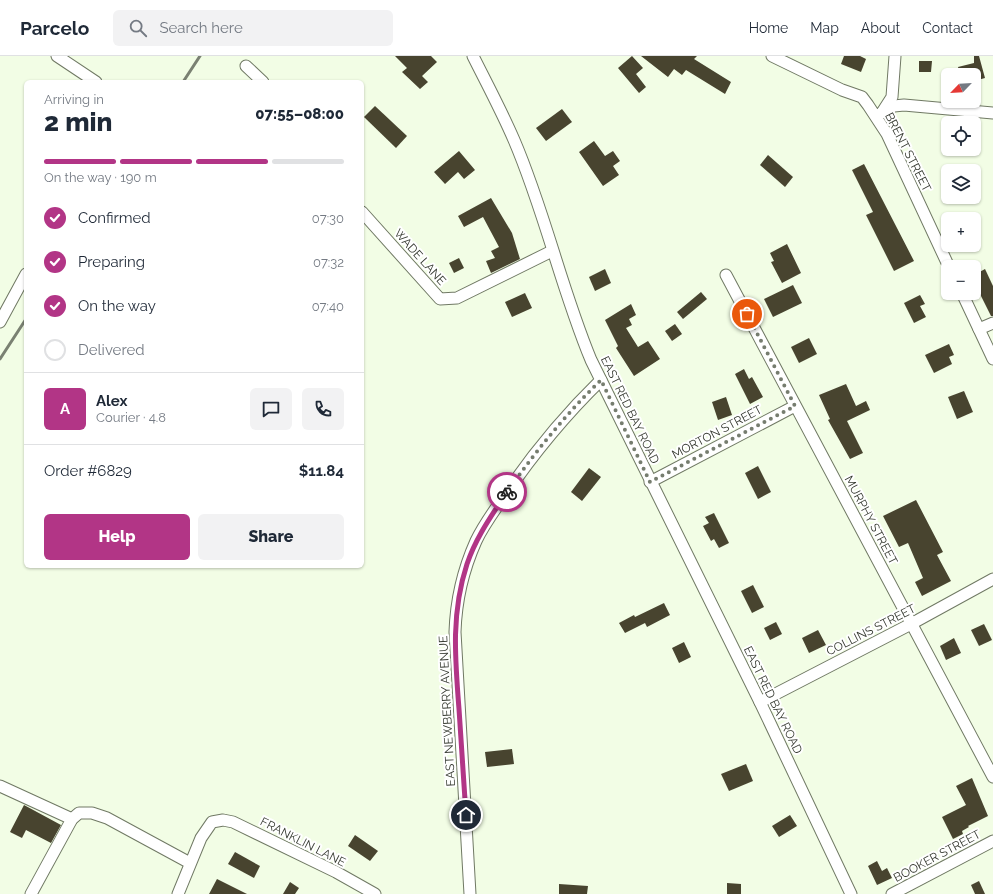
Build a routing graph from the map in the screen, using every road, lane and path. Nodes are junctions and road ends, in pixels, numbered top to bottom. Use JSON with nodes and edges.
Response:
{"nodes":[{"id":1,"x":57,"y":56,"type":"edge"},
{"id":2,"x":473,"y":56,"type":"edge"},
{"id":3,"x":772,"y":56,"type":"edge"},
{"id":4,"x":895,"y":56,"type":"edge"},
{"id":5,"x":246,"y":66,"type":"dead end"},
{"id":6,"x":93,"y":80,"type":"edge"},
{"id":7,"x":261,"y":80,"type":"edge"},
{"id":8,"x":993,"y":113,"type":"edge"},
{"id":9,"x":876,"y":116,"type":"junction"},
{"id":10,"x":364,"y":214,"type":"edge"},
{"id":11,"x":552,"y":251,"type":"junction"},
{"id":12,"x":946,"y":260,"type":"edge"},
{"id":13,"x":726,"y":275,"type":"dead end"},
{"id":14,"x":24,"y":278,"type":"edge"},
{"id":15,"x":965,"y":300,"type":"edge"},
{"id":16,"x":0,"y":322,"type":"edge"},
{"id":17,"x":993,"y":323,"type":"edge"},
{"id":18,"x":979,"y":329,"type":"junction"},
{"id":19,"x":993,"y":359,"type":"edge"},
{"id":20,"x":601,"y":380,"type":"junction"},
{"id":21,"x":795,"y":406,"type":"junction"},
{"id":22,"x":650,"y":482,"type":"junction"},
{"id":23,"x":993,"y":579,"type":"edge"},
{"id":24,"x":911,"y":624,"type":"junction"},
{"id":25,"x":760,"y":702,"type":"junction"},
{"id":26,"x":993,"y":777,"type":"edge"},
{"id":27,"x":0,"y":786,"type":"edge"},
{"id":28,"x":72,"y":819,"type":"junction"},
{"id":29,"x":993,"y":841,"type":"edge"},
{"id":30,"x":190,"y":863,"type":"junction"},
{"id":31,"x":31,"y":894,"type":"edge"},
{"id":32,"x":178,"y":894,"type":"edge"},
{"id":33,"x":375,"y":894,"type":"edge"},
{"id":34,"x":470,"y":894,"type":"edge"},
{"id":35,"x":851,"y":894,"type":"edge"},
{"id":36,"x":892,"y":894,"type":"edge"}],
"edges":[{"from":1,"to":6,"type":"street"},
{"from":2,"to":11,"type":"street","name":"EAST RED BAY ROAD"},
{"from":3,"to":9,"type":"street","name":"BRENT STREET"},
{"from":4,"to":9,"type":"street"},
{"from":5,"to":7,"type":"street"},
{"from":8,"to":9,"type":"street"},
{"from":9,"to":12,"type":"street","name":"BRENT STREET"},
{"from":10,"to":11,"type":"street","name":"WADE LANE"},
{"from":11,"to":20,"type":"street","name":"EAST RED BAY ROAD"},
{"from":13,"to":21,"type":"street","name":"MURPHY STREET"},
{"from":14,"to":16,"type":"street"},
{"from":15,"to":18,"type":"street"},
{"from":17,"to":18,"type":"street"},
{"from":18,"to":19,"type":"street"},
{"from":20,"to":22,"type":"street","name":"EAST RED BAY ROAD"},
{"from":20,"to":34,"type":"street","name":"EAST NEWBERRY AVENUE"},
{"from":21,"to":22,"type":"street","name":"MORTON STREET"},
{"from":21,"to":24,"type":"street","name":"MURPHY STREET"},
{"from":22,"to":25,"type":"street","name":"EAST RED BAY ROAD"},
{"from":23,"to":24,"type":"street","name":"COLLINS STREET"},
{"from":24,"to":25,"type":"street","name":"COLLINS STREET"},
{"from":24,"to":26,"type":"street","name":"MURPHY STREET"},
{"from":25,"to":35,"type":"street","name":"EAST RED BAY ROAD"},
{"from":27,"to":28,"type":"street"},
{"from":28,"to":30,"type":"street"},
{"from":28,"to":31,"type":"street"},
{"from":29,"to":36,"type":"street","name":"BOOKER STREET"},
{"from":30,"to":32,"type":"street"},
{"from":30,"to":33,"type":"street","name":"FRANKLIN LANE"}]}
